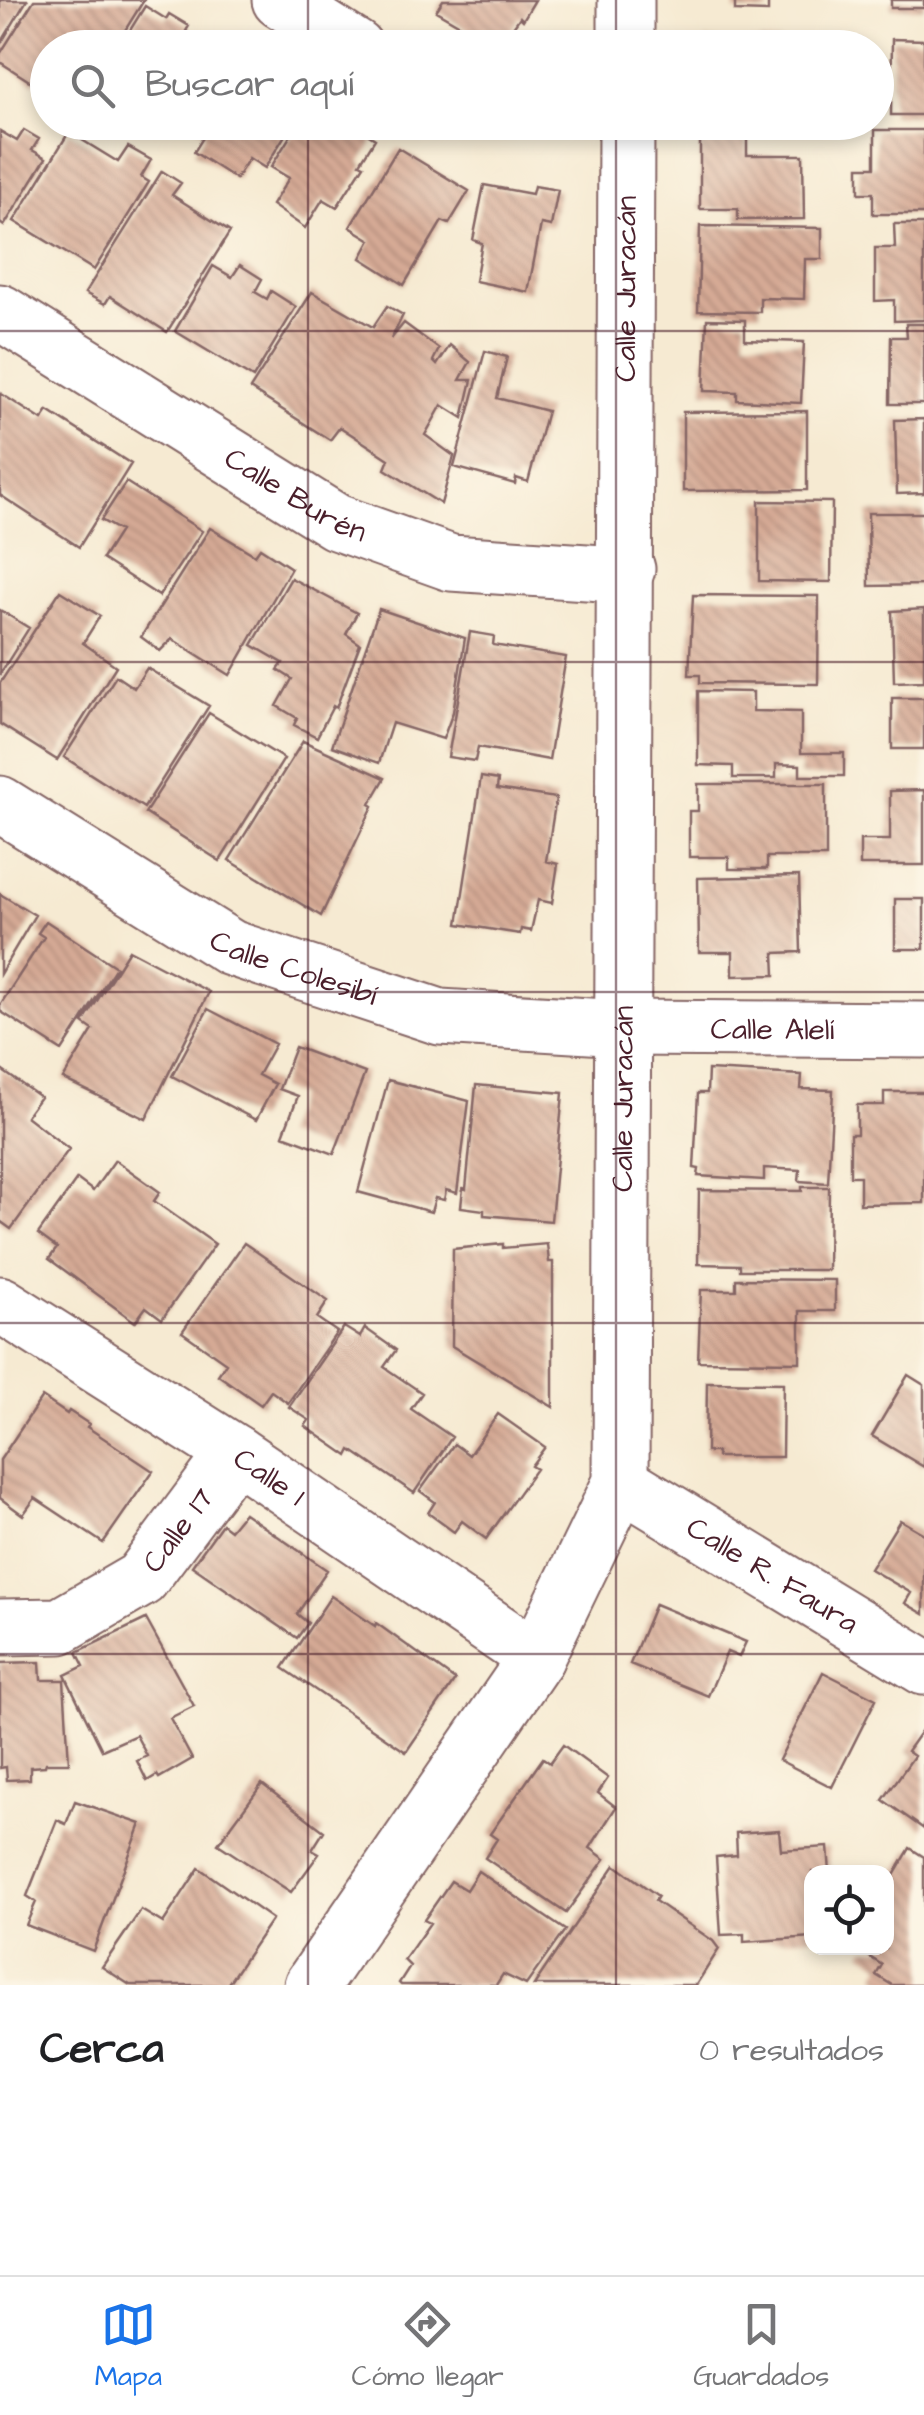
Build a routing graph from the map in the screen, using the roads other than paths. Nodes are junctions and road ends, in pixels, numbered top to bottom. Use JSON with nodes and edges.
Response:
{"nodes":[{"id":1,"x":280,"y":0,"type":"edge"},
{"id":2,"x":626,"y":0,"type":"edge"},
{"id":3,"x":328,"y":30,"type":"edge"},
{"id":4,"x":626,"y":30,"type":"edge"},
{"id":5,"x":626,"y":140,"type":"edge"},
{"id":6,"x":0,"y":312,"type":"edge"},
{"id":7,"x":627,"y":570,"type":"junction"},
{"id":8,"x":0,"y":804,"type":"edge"},
{"id":9,"x":623,"y":1028,"type":"junction"},
{"id":10,"x":924,"y":1030,"type":"edge"},
{"id":11,"x":0,"y":1304,"type":"edge"},
{"id":12,"x":235,"y":1453,"type":"junction"},
{"id":13,"x":621,"y":1482,"type":"junction"},
{"id":14,"x":0,"y":1627,"type":"edge"},
{"id":15,"x":536,"y":1658,"type":"junction"},
{"id":16,"x":924,"y":1667,"type":"edge"},
{"id":17,"x":312,"y":1985,"type":"edge"}],
"edges":[{"from":1,"to":3,"type":"street"},
{"from":2,"to":4,"type":"street"},
{"from":5,"to":7,"type":"street","name":"Calle Juracán"},
{"from":6,"to":7,"type":"street","name":"Calle Burén"},
{"from":7,"to":9,"type":"street","name":"Calle Juracán"},
{"from":8,"to":9,"type":"street","name":"Calle Colesibí"},
{"from":9,"to":10,"type":"street","name":"Calle Alelí"},
{"from":9,"to":13,"type":"street","name":"Calle Juracán"},
{"from":11,"to":12,"type":"street","name":"Calle 1"},
{"from":12,"to":14,"type":"street","name":"Calle 17"},
{"from":12,"to":15,"type":"street","name":"Calle 1"},
{"from":13,"to":15,"type":"street","name":"Calle Juracán"},
{"from":13,"to":16,"type":"street","name":"Calle R. Faura"},
{"from":15,"to":17,"type":"street","name":"Calle Juracán"}]}
